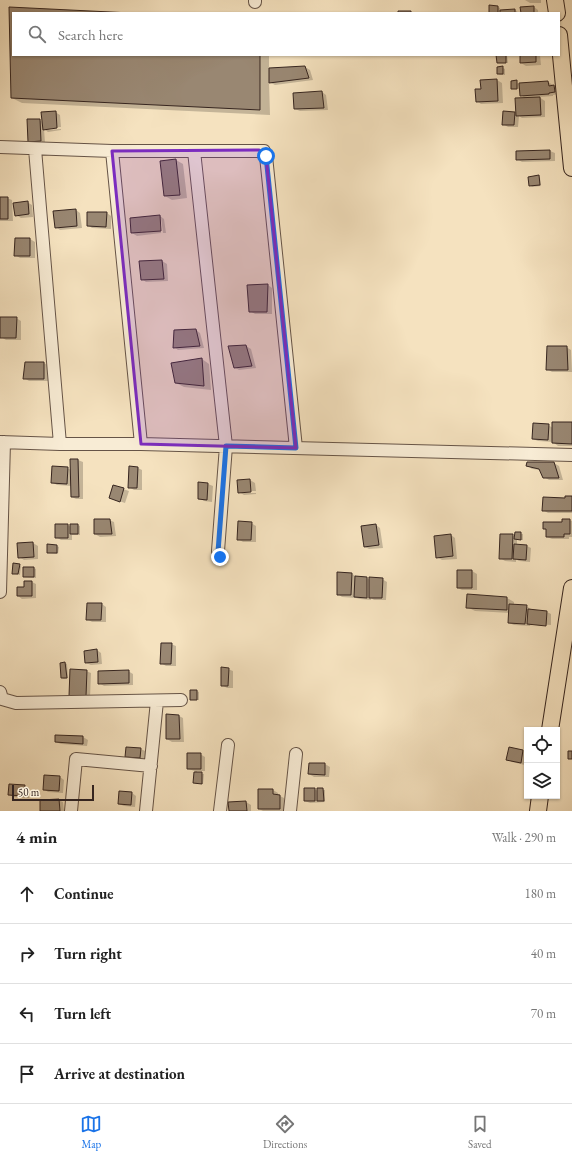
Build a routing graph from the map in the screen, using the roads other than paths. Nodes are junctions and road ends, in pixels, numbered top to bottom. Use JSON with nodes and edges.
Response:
{"nodes":[{"id":1,"x":555,"y":0,"type":"edge"},
{"id":2,"x":557,"y":12,"type":"edge"},
{"id":3,"x":560,"y":45,"type":"edge"},
{"id":4,"x":0,"y":147,"type":"edge"},
{"id":5,"x":35,"y":148,"type":"junction"},
{"id":6,"x":112,"y":151,"type":"junction"},
{"id":7,"x":194,"y":151,"type":"junction"},
{"id":8,"x":572,"y":168,"type":"edge"},
{"id":9,"x":2,"y":442,"type":"edge"},
{"id":10,"x":60,"y":444,"type":"junction"},
{"id":11,"x":141,"y":444,"type":"junction"},
{"id":12,"x":226,"y":446,"type":"junction"},
{"id":13,"x":296,"y":448,"type":"junction"},
{"id":14,"x":572,"y":455,"type":"edge"},
{"id":15,"x":220,"y":557,"type":"dead end"},
{"id":16,"x":572,"y":588,"type":"edge"},
{"id":17,"x":0,"y":592,"type":"edge"},
{"id":18,"x":0,"y":692,"type":"edge"},
{"id":19,"x":181,"y":700,"type":"dead end"},
{"id":20,"x":157,"y":701,"type":"junction"},
{"id":21,"x":550,"y":727,"type":"edge"},
{"id":22,"x":228,"y":745,"type":"dead end"},
{"id":23,"x":296,"y":754,"type":"dead end"},
{"id":24,"x":151,"y":766,"type":"junction"},
{"id":25,"x":540,"y":799,"type":"edge"},
{"id":26,"x":71,"y":811,"type":"edge"},
{"id":27,"x":146,"y":811,"type":"edge"},
{"id":28,"x":220,"y":811,"type":"edge"},
{"id":29,"x":290,"y":811,"type":"edge"},
{"id":30,"x":538,"y":811,"type":"edge"}],
"edges":[{"from":1,"to":2,"type":"main road"},
{"from":3,"to":8,"type":"main road"},
{"from":4,"to":5,"type":"street"},
{"from":5,"to":6,"type":"street"},
{"from":5,"to":10,"type":"street"},
{"from":6,"to":7,"type":"street"},
{"from":6,"to":11,"type":"street"},
{"from":7,"to":12,"type":"street"},
{"from":7,"to":13,"type":"street"},
{"from":9,"to":10,"type":"street"},
{"from":9,"to":17,"type":"street"},
{"from":10,"to":11,"type":"street"},
{"from":11,"to":12,"type":"street"},
{"from":12,"to":13,"type":"street"},
{"from":12,"to":15,"type":"street"},
{"from":13,"to":14,"type":"street"},
{"from":16,"to":21,"type":"main road"},
{"from":18,"to":20,"type":"street"},
{"from":19,"to":20,"type":"street"},
{"from":20,"to":24,"type":"street"},
{"from":22,"to":28,"type":"street"},
{"from":23,"to":29,"type":"street"},
{"from":24,"to":26,"type":"street"},
{"from":24,"to":27,"type":"street"},
{"from":25,"to":30,"type":"main road"}]}
